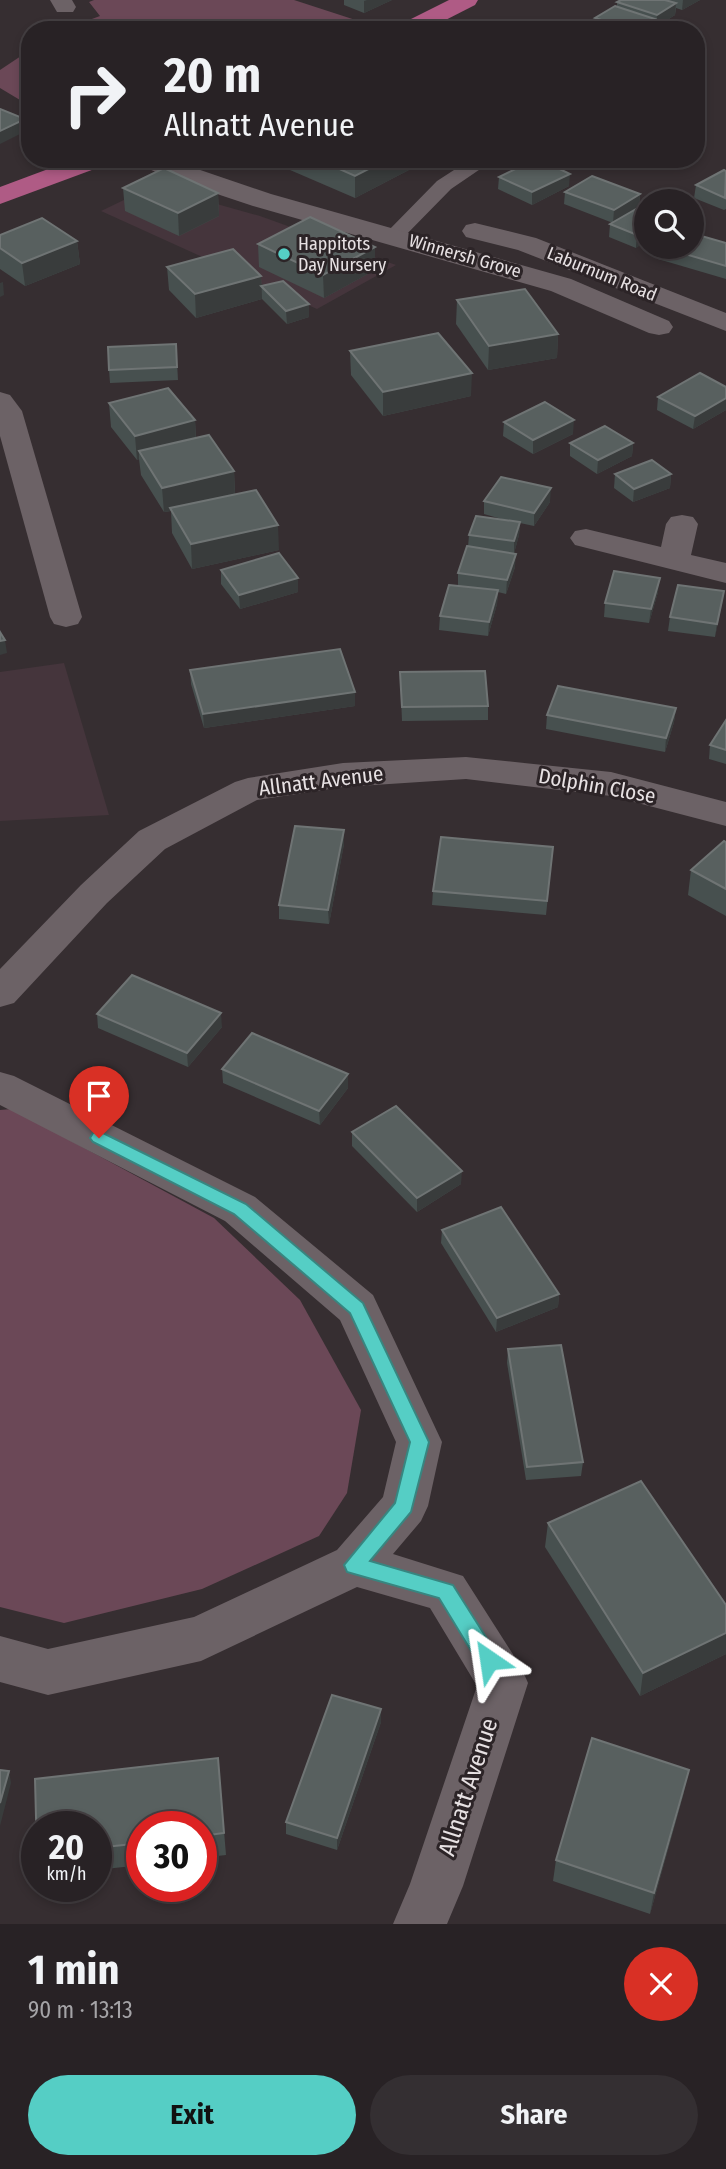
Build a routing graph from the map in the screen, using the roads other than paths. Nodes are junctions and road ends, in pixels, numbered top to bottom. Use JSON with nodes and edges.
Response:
{"nodes":[{"id":1,"x":467,"y":0,"type":"edge"},
{"id":2,"x":425,"y":21,"type":"edge"},
{"id":3,"x":75,"y":168,"type":"edge"},
{"id":4,"x":167,"y":168,"type":"edge"},
{"id":5,"x":471,"y":168,"type":"edge"},
{"id":6,"x":0,"y":196,"type":"edge"},
{"id":7,"x":475,"y":231,"type":"dead end"},
{"id":8,"x":394,"y":236,"type":"junction"},
{"id":9,"x":726,"y":323,"type":"edge"},
{"id":10,"x":659,"y":327,"type":"dead end"},
{"id":11,"x":0,"y":401,"type":"edge"},
{"id":12,"x":682,"y":524,"type":"dead end"},
{"id":13,"x":586,"y":538,"type":"dead end"},
{"id":14,"x":674,"y":562,"type":"junction"},
{"id":15,"x":726,"y":573,"type":"edge"},
{"id":16,"x":66,"y":617,"type":"dead end"},
{"id":17,"x":466,"y":768,"type":"joint"},
{"id":18,"x":726,"y":814,"type":"edge"},
{"id":19,"x":0,"y":993,"type":"edge"},
{"id":20,"x":0,"y":1087,"type":"edge"},
{"id":21,"x":354,"y":1565,"type":"junction"},
{"id":22,"x":0,"y":1658,"type":"edge"},
{"id":23,"x":420,"y":1924,"type":"edge"}],
"edges":[{"from":1,"to":2,"type":"main road"},
{"from":3,"to":6,"type":"main road"},
{"from":4,"to":8,"type":"street","name":"Winnersh Grove"},
{"from":5,"to":8,"type":"lane"},
{"from":7,"to":9,"type":"street","name":"Laburnum Road"},
{"from":8,"to":10,"type":"street","name":"Winnersh Grove"},
{"from":11,"to":16,"type":"street"},
{"from":12,"to":14,"type":"street"},
{"from":13,"to":14,"type":"street"},
{"from":14,"to":15,"type":"street"},
{"from":17,"to":18,"type":"street","name":"Dolphin Close"},
{"from":17,"to":19,"type":"street","name":"Allnatt Avenue"},
{"from":20,"to":21,"type":"street"},
{"from":21,"to":22,"type":"street"},
{"from":21,"to":23,"type":"street","name":"Allnatt Avenue"}]}
